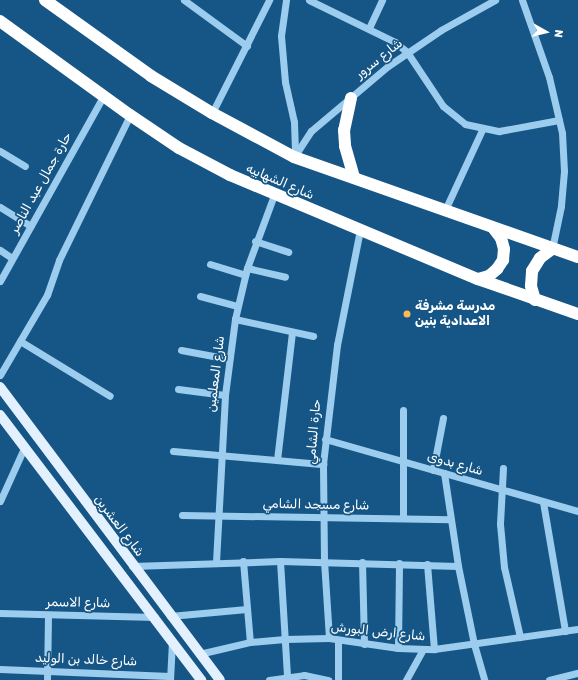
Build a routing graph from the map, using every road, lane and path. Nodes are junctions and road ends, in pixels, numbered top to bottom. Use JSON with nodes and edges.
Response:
{"nodes":[{"id":1,"x":45,"y":0,"type":"edge"},
{"id":2,"x":184,"y":0,"type":"edge"},
{"id":3,"x":269,"y":0,"type":"edge"},
{"id":4,"x":286,"y":0,"type":"edge"},
{"id":5,"x":309,"y":0,"type":"edge"},
{"id":6,"x":382,"y":0,"type":"edge"},
{"id":7,"x":495,"y":0,"type":"edge"},
{"id":8,"x":522,"y":0,"type":"edge"},
{"id":9,"x":0,"y":21,"type":"edge"},
{"id":10,"x":369,"y":28,"type":"junction"},
{"id":11,"x":247,"y":46,"type":"junction"},
{"id":12,"x":407,"y":52,"type":"junction"},
{"id":13,"x":103,"y":97,"type":"junction"},
{"id":14,"x":350,"y":98,"type":"junction"},
{"id":15,"x":212,"y":113,"type":"junction"},
{"id":16,"x":130,"y":115,"type":"junction"},
{"id":17,"x":559,"y":120,"type":"junction"},
{"id":18,"x":482,"y":130,"type":"junction"},
{"id":19,"x":0,"y":151,"type":"edge"},
{"id":20,"x":294,"y":157,"type":"junction"},
{"id":21,"x":26,"y":166,"type":"dead end"},
{"id":22,"x":354,"y":178,"type":"junction"},
{"id":23,"x":274,"y":195,"type":"junction"},
{"id":24,"x":0,"y":207,"type":"edge"},
{"id":25,"x":445,"y":210,"type":"junction"},
{"id":26,"x":30,"y":226,"type":"junction"},
{"id":27,"x":494,"y":229,"type":"junction"},
{"id":28,"x":360,"y":230,"type":"junction"},
{"id":29,"x":255,"y":241,"type":"junction"},
{"id":30,"x":552,"y":249,"type":"junction"},
{"id":31,"x":0,"y":250,"type":"edge"},
{"id":32,"x":288,"y":252,"type":"dead end"},
{"id":33,"x":578,"y":257,"type":"edge"},
{"id":34,"x":12,"y":258,"type":"junction"},
{"id":35,"x":210,"y":264,"type":"dead end"},
{"id":36,"x":246,"y":272,"type":"junction"},
{"id":37,"x":285,"y":277,"type":"dead end"},
{"id":38,"x":478,"y":280,"type":"junction"},
{"id":39,"x":0,"y":281,"type":"edge"},
{"id":40,"x":200,"y":296,"type":"dead end"},
{"id":41,"x":535,"y":300,"type":"junction"},
{"id":42,"x":238,"y":306,"type":"junction"},
{"id":43,"x":578,"y":314,"type":"edge"},
{"id":44,"x":235,"y":319,"type":"junction"},
{"id":45,"x":292,"y":332,"type":"junction"},
{"id":46,"x":313,"y":336,"type":"dead end"},
{"id":47,"x":20,"y":341,"type":"junction"},
{"id":48,"x":181,"y":350,"type":"dead end"},
{"id":49,"x":229,"y":359,"type":"junction"},
{"id":50,"x":0,"y":375,"type":"edge"},
{"id":51,"x":0,"y":387,"type":"edge"},
{"id":52,"x":178,"y":389,"type":"dead end"},
{"id":53,"x":224,"y":395,"type":"junction"},
{"id":54,"x":110,"y":396,"type":"dead end"},
{"id":55,"x":403,"y":410,"type":"dead end"},
{"id":56,"x":0,"y":415,"type":"edge"},
{"id":57,"x":443,"y":418,"type":"dead end"},
{"id":58,"x":325,"y":439,"type":"junction"},
{"id":59,"x":25,"y":446,"type":"junction"},
{"id":60,"x":173,"y":451,"type":"dead end"},
{"id":61,"x":221,"y":455,"type":"junction"},
{"id":62,"x":276,"y":460,"type":"junction"},
{"id":63,"x":402,"y":461,"type":"junction"},
{"id":64,"x":323,"y":464,"type":"junction"},
{"id":65,"x":503,"y":468,"type":"dead end"},
{"id":66,"x":432,"y":470,"type":"junction"},
{"id":67,"x":444,"y":473,"type":"junction"},
{"id":68,"x":501,"y":489,"type":"junction"},
{"id":69,"x":0,"y":501,"type":"edge"},
{"id":70,"x":543,"y":502,"type":"junction"},
{"id":71,"x":578,"y":511,"type":"edge"},
{"id":72,"x":182,"y":515,"type":"dead end"},
{"id":73,"x":217,"y":516,"type":"junction"},
{"id":74,"x":323,"y":517,"type":"junction"},
{"id":75,"x":403,"y":518,"type":"junction"},
{"id":76,"x":450,"y":518,"type":"junction"},
{"id":77,"x":244,"y":561,"type":"junction"},
{"id":78,"x":280,"y":561,"type":"junction"},
{"id":79,"x":324,"y":561,"type":"junction"},
{"id":80,"x":216,"y":562,"type":"junction"},
{"id":81,"x":362,"y":562,"type":"junction"},
{"id":82,"x":400,"y":563,"type":"junction"},
{"id":83,"x":427,"y":564,"type":"junction"},
{"id":84,"x":132,"y":566,"type":"junction"},
{"id":85,"x":458,"y":566,"type":"junction"},
{"id":86,"x":247,"y":609,"type":"junction"},
{"id":87,"x":0,"y":613,"type":"edge"},
{"id":88,"x":48,"y":615,"type":"junction"},
{"id":89,"x":170,"y":616,"type":"junction"},
{"id":90,"x":155,"y":617,"type":"junction"},
{"id":91,"x":578,"y":629,"type":"edge"},
{"id":92,"x":565,"y":631,"type":"junction"},
{"id":93,"x":520,"y":637,"type":"junction"},
{"id":94,"x":329,"y":638,"type":"junction"},
{"id":95,"x":284,"y":639,"type":"junction"},
{"id":96,"x":338,"y":640,"type":"junction"},
{"id":97,"x":172,"y":641,"type":"junction"},
{"id":98,"x":250,"y":642,"type":"junction"},
{"id":99,"x":364,"y":644,"type":"junction"},
{"id":100,"x":474,"y":644,"type":"junction"},
{"id":101,"x":398,"y":648,"type":"junction"},
{"id":102,"x":423,"y":649,"type":"junction"},
{"id":103,"x":434,"y":649,"type":"junction"},
{"id":104,"x":199,"y":654,"type":"junction"},
{"id":105,"x":0,"y":669,"type":"edge"},
{"id":106,"x":47,"y":671,"type":"junction"},
{"id":107,"x":578,"y":673,"type":"edge"},
{"id":108,"x":217,"y":676,"type":"edge"},
{"id":109,"x":287,"y":676,"type":"junction"},
{"id":110,"x":170,"y":678,"type":"edge"},
{"id":111,"x":47,"y":680,"type":"edge"},
{"id":112,"x":201,"y":680,"type":"edge"},
{"id":113,"x":204,"y":680,"type":"edge"},
{"id":114,"x":269,"y":680,"type":"edge"},
{"id":115,"x":328,"y":680,"type":"edge"},
{"id":116,"x":338,"y":680,"type":"edge"},
{"id":117,"x":406,"y":680,"type":"edge"},
{"id":118,"x":484,"y":680,"type":"edge"},
{"id":119,"x":550,"y":680,"type":"edge"}],
"edges":[{"from":1,"to":15,"type":"highway"},
{"from":2,"to":11,"type":"street"},
{"from":3,"to":11,"type":"street"},
{"from":4,"to":20,"type":"street"},
{"from":5,"to":10,"type":"street"},
{"from":6,"to":10,"type":"street"},
{"from":7,"to":12,"type":"street","name":"شارع سرور"},
{"from":8,"to":17,"type":"street"},
{"from":9,"to":13,"type":"highway","name":"شارع الشهابيه"},
{"from":10,"to":12,"type":"street"},
{"from":11,"to":15,"type":"street"},
{"from":12,"to":14,"type":"street","name":"شارع سرور"},
{"from":12,"to":18,"type":"street"},
{"from":13,"to":16,"type":"highway","name":"شارع الشهابيه"},
{"from":13,"to":26,"type":"street","name":"حارة جمال عبد الناصر"},
{"from":14,"to":20,"type":"street","name":"شارع سرور"},
{"from":14,"to":22,"type":"highway"},
{"from":15,"to":20,"type":"highway"},
{"from":16,"to":23,"type":"highway","name":"شارع الشهابيه"},
{"from":16,"to":47,"type":"street"},
{"from":17,"to":18,"type":"street"},
{"from":17,"to":30,"type":"street"},
{"from":18,"to":25,"type":"street"},
{"from":19,"to":21,"type":"street"},
{"from":20,"to":22,"type":"highway"},
{"from":22,"to":25,"type":"highway"},
{"from":23,"to":28,"type":"highway","name":"شارع الشهابيه"},
{"from":23,"to":29,"type":"street","name":"شارع المعلمين"},
{"from":24,"to":26,"type":"street"},
{"from":25,"to":27,"type":"highway"},
{"from":26,"to":34,"type":"street","name":"حارة جمال عبد الناصر"},
{"from":27,"to":30,"type":"highway"},
{"from":27,"to":38,"type":"highway"},
{"from":28,"to":38,"type":"highway","name":"شارع الشهابيه"},
{"from":28,"to":58,"type":"street","name":"حارة الشامي"},
{"from":29,"to":32,"type":"street"},
{"from":29,"to":36,"type":"street","name":"شارع المعلمين"},
{"from":30,"to":33,"type":"highway"},
{"from":30,"to":41,"type":"highway"},
{"from":31,"to":34,"type":"street"},
{"from":34,"to":39,"type":"street","name":"حارة جمال عبد الناصر"},
{"from":35,"to":36,"type":"street"},
{"from":36,"to":37,"type":"street"},
{"from":36,"to":42,"type":"street","name":"شارع المعلمين"},
{"from":38,"to":41,"type":"highway","name":"شارع الشهابيه"},
{"from":40,"to":42,"type":"street"},
{"from":41,"to":43,"type":"highway","name":"شارع الشهابيه"},
{"from":42,"to":44,"type":"street","name":"شارع المعلمين"},
{"from":44,"to":45,"type":"street"},
{"from":44,"to":49,"type":"street","name":"شارع المعلمين"},
{"from":45,"to":46,"type":"street"},
{"from":45,"to":62,"type":"street"},
{"from":47,"to":50,"type":"street"},
{"from":47,"to":54,"type":"street"},
{"from":48,"to":49,"type":"street"},
{"from":49,"to":53,"type":"street","name":"شارع المعلمين"},
{"from":51,"to":84,"type":"main road","name":"شارع العشرين"},
{"from":52,"to":53,"type":"street"},
{"from":53,"to":61,"type":"street","name":"شارع المعلمين"},
{"from":55,"to":63,"type":"street"},
{"from":56,"to":59,"type":"main road","name":"شارع العشرين"},
{"from":57,"to":66,"type":"street"},
{"from":58,"to":63,"type":"street","name":"شارع بدوى"},
{"from":58,"to":64,"type":"street","name":"حارة الشامي"},
{"from":59,"to":69,"type":"street"},
{"from":59,"to":90,"type":"main road","name":"شارع العشرين"},
{"from":60,"to":61,"type":"street"},
{"from":61,"to":62,"type":"street"},
{"from":61,"to":73,"type":"street","name":"شارع المعلمين"},
{"from":62,"to":64,"type":"street"},
{"from":63,"to":66,"type":"street","name":"شارع بدوى"},
{"from":63,"to":75,"type":"street"},
{"from":64,"to":74,"type":"street","name":"حارة الشامي"},
{"from":65,"to":68,"type":"street"},
{"from":66,"to":67,"type":"street","name":"شارع بدوى"},
{"from":67,"to":68,"type":"street","name":"شارع بدوى"},
{"from":67,"to":76,"type":"street"},
{"from":68,"to":70,"type":"street","name":"شارع بدوى"},
{"from":68,"to":93,"type":"street"},
{"from":70,"to":71,"type":"street","name":"شارع بدوى"},
{"from":70,"to":92,"type":"street"},
{"from":72,"to":73,"type":"street","name":"شارع مسجد الشامي"},
{"from":73,"to":74,"type":"street","name":"شارع مسجد الشامي"},
{"from":73,"to":80,"type":"street","name":"شارع المعلمين"},
{"from":74,"to":75,"type":"street","name":"شارع مسجد الشامي"},
{"from":74,"to":79,"type":"street","name":"حارة الشامي"},
{"from":75,"to":76,"type":"street","name":"شارع مسجد الشامي"},
{"from":76,"to":85,"type":"street"},
{"from":77,"to":78,"type":"street"},
{"from":77,"to":80,"type":"street"},
{"from":77,"to":86,"type":"street"},
{"from":78,"to":79,"type":"street"},
{"from":78,"to":95,"type":"street"},
{"from":79,"to":81,"type":"street"},
{"from":79,"to":94,"type":"street","name":"حارة الشامي"},
{"from":80,"to":84,"type":"street"},
{"from":81,"to":82,"type":"street"},
{"from":81,"to":99,"type":"street"},
{"from":82,"to":83,"type":"street"},
{"from":82,"to":101,"type":"street"},
{"from":83,"to":85,"type":"street"},
{"from":83,"to":103,"type":"street"},
{"from":84,"to":89,"type":"main road","name":"شارع العشرين"},
{"from":85,"to":100,"type":"street"},
{"from":86,"to":89,"type":"street"},
{"from":86,"to":98,"type":"street"},
{"from":87,"to":88,"type":"street","name":"شارع الاسمر"},
{"from":88,"to":90,"type":"street","name":"شارع الاسمر"},
{"from":88,"to":106,"type":"street"},
{"from":89,"to":104,"type":"main road","name":"شارع العشرين"},
{"from":90,"to":97,"type":"main road","name":"شارع العشرين"},
{"from":91,"to":92,"type":"street","name":"شارع ارض البورش"},
{"from":92,"to":93,"type":"street","name":"شارع ارض البورش"},
{"from":93,"to":100,"type":"street","name":"شارع ارض البورش"},
{"from":94,"to":95,"type":"street","name":"شارع ارض البورش"},
{"from":94,"to":96,"type":"street","name":"شارع ارض البورش"},
{"from":95,"to":98,"type":"street","name":"شارع ارض البورش"},
{"from":95,"to":109,"type":"street"},
{"from":96,"to":99,"type":"street","name":"شارع ارض البورش"},
{"from":96,"to":116,"type":"street"},
{"from":97,"to":110,"type":"street"},
{"from":97,"to":112,"type":"main road","name":"شارع العشرين"},
{"from":98,"to":104,"type":"street","name":"شارع ارض البورش"},
{"from":99,"to":101,"type":"street","name":"شارع ارض البورش"},
{"from":100,"to":103,"type":"street","name":"شارع ارض البورش"},
{"from":100,"to":118,"type":"street"},
{"from":101,"to":102,"type":"street","name":"شارع ارض البورش"},
{"from":102,"to":103,"type":"street","name":"شارع ارض البورش"},
{"from":102,"to":117,"type":"street"},
{"from":104,"to":108,"type":"main road","name":"شارع العشرين"},
{"from":105,"to":106,"type":"street","name":"شارع خالد بن الوليد"},
{"from":106,"to":110,"type":"street","name":"شارع خالد بن الوليد"},
{"from":106,"to":111,"type":"street"},
{"from":107,"to":119,"type":"street"},
{"from":108,"to":113,"type":"main road"},
{"from":109,"to":114,"type":"street"},
{"from":109,"to":115,"type":"street"}]}
